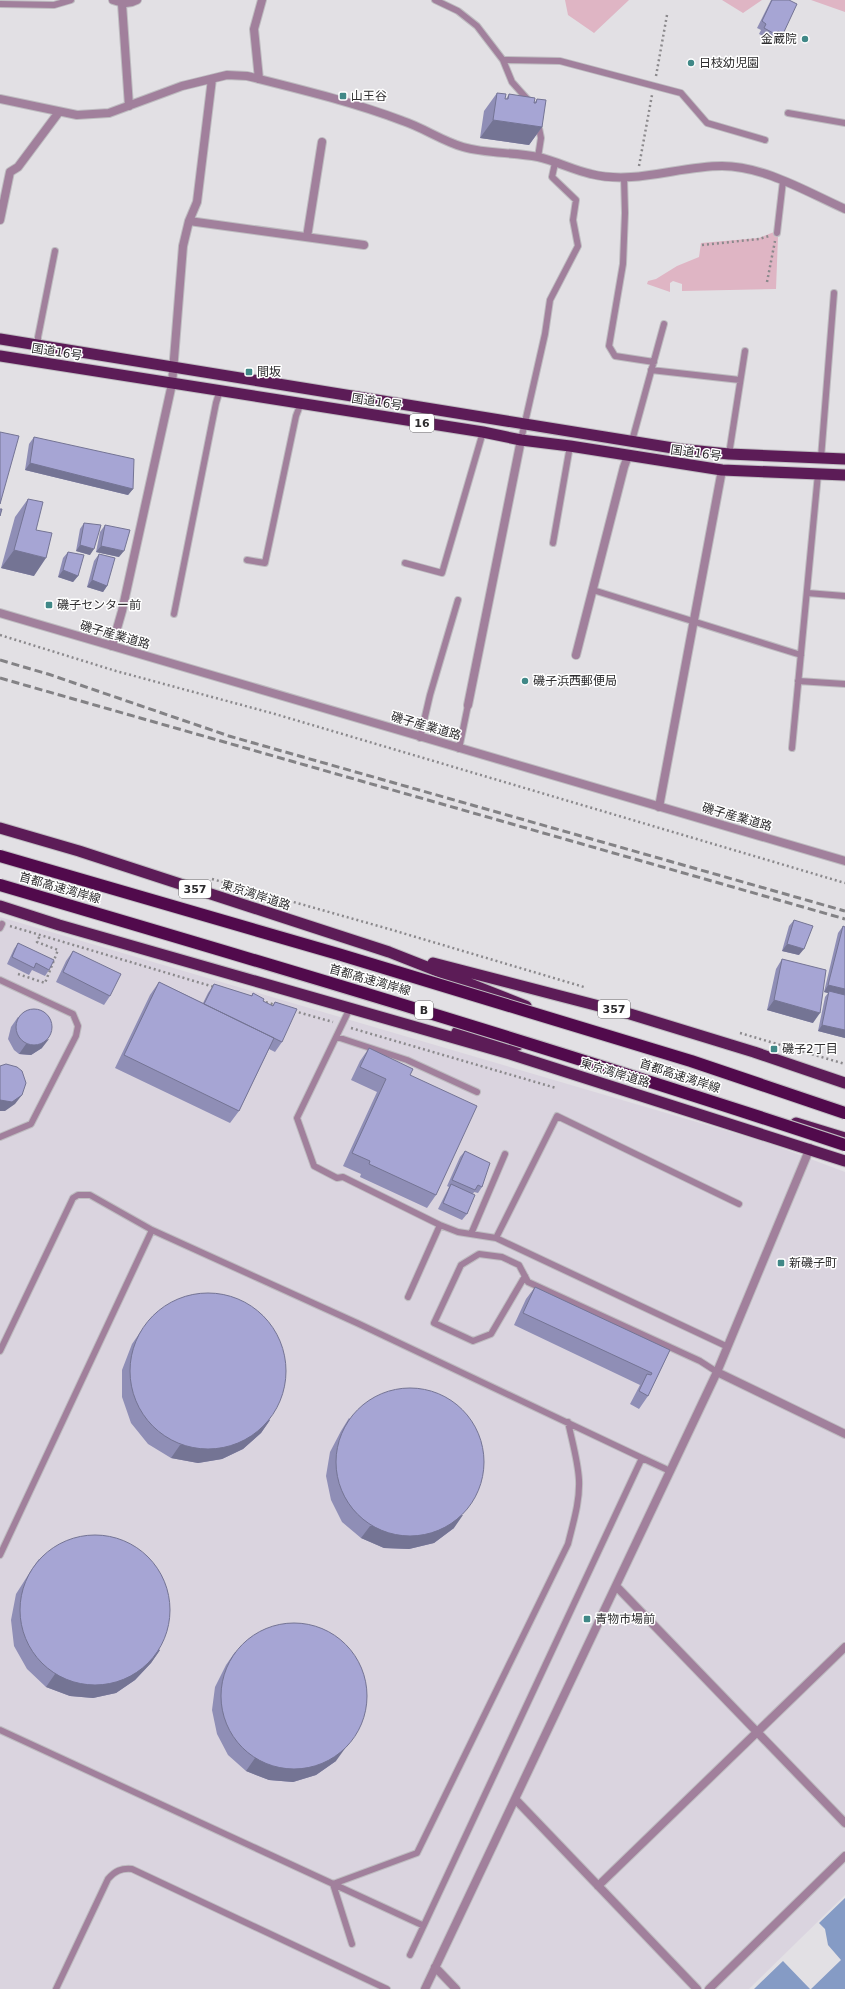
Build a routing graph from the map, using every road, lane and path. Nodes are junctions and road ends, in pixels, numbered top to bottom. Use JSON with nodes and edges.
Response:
{"nodes":[{"id":1,"x":71,"y":0,"type":"edge"},
{"id":2,"x":113,"y":0,"type":"edge"},
{"id":3,"x":137,"y":0,"type":"edge"},
{"id":4,"x":262,"y":0,"type":"edge"},
{"id":5,"x":434,"y":0,"type":"edge"},
{"id":6,"x":0,"y":4,"type":"edge"},
{"id":7,"x":122,"y":4,"type":"junction"},
{"id":8,"x":503,"y":60,"type":"junction"},
{"id":9,"x":212,"y":78,"type":"junction"},
{"id":10,"x":259,"y":78,"type":"junction"},
{"id":11,"x":0,"y":99,"type":"edge"},
{"id":12,"x":129,"y":106,"type":"junction"},
{"id":13,"x":59,"y":112,"type":"junction"},
{"id":14,"x":788,"y":113,"type":"dead end"},
{"id":15,"x":845,"y":123,"type":"edge"},
{"id":16,"x":765,"y":140,"type":"dead end"},
{"id":17,"x":322,"y":142,"type":"dead end"},
{"id":18,"x":538,"y":157,"type":"junction"},
{"id":19,"x":555,"y":163,"type":"junction"},
{"id":20,"x":624,"y":177,"type":"junction"},
{"id":21,"x":783,"y":181,"type":"junction"},
{"id":22,"x":3,"y":193,"type":"edge"},
{"id":23,"x":845,"y":209,"type":"edge"},
{"id":24,"x":0,"y":220,"type":"edge"},
{"id":25,"x":189,"y":221,"type":"junction"},
{"id":26,"x":777,"y":233,"type":"joint"},
{"id":27,"x":307,"y":237,"type":"junction"},
{"id":28,"x":364,"y":245,"type":"dead end"},
{"id":29,"x":702,"y":245,"type":"dead end"},
{"id":30,"x":55,"y":251,"type":"dead end"},
{"id":31,"x":773,"y":252,"type":"dead end"},
{"id":32,"x":767,"y":282,"type":"dead end"},
{"id":33,"x":834,"y":293,"type":"dead end"},
{"id":34,"x":664,"y":324,"type":"dead end"},
{"id":35,"x":0,"y":339,"type":"edge"},
{"id":36,"x":38,"y":345,"type":"junction"},
{"id":37,"x":744,"y":351,"type":"dead end"},
{"id":38,"x":0,"y":356,"type":"edge"},
{"id":39,"x":654,"y":362,"type":"junction"},
{"id":40,"x":173,"y":369,"type":"junction"},
{"id":41,"x":651,"y":370,"type":"junction"},
{"id":42,"x":740,"y":380,"type":"junction"},
{"id":43,"x":172,"y":384,"type":"junction"},
{"id":44,"x":220,"y":390,"type":"junction"},
{"id":45,"x":301,"y":403,"type":"junction"},
{"id":46,"x":525,"y":425,"type":"junction"},
{"id":47,"x":483,"y":432,"type":"junction"},
{"id":48,"x":521,"y":440,"type":"junction"},
{"id":49,"x":632,"y":441,"type":"junction"},
{"id":50,"x":570,"y":446,"type":"junction"},
{"id":51,"x":729,"y":454,"type":"junction"},
{"id":52,"x":628,"y":456,"type":"junction"},
{"id":53,"x":821,"y":458,"type":"junction"},
{"id":54,"x":845,"y":459,"type":"edge"},
{"id":55,"x":722,"y":470,"type":"junction"},
{"id":56,"x":818,"y":474,"type":"junction"},
{"id":57,"x":845,"y":475,"type":"edge"},
{"id":58,"x":553,"y":543,"type":"dead end"},
{"id":59,"x":247,"y":560,"type":"dead end"},
{"id":60,"x":405,"y":563,"type":"dead end"},
{"id":61,"x":593,"y":590,"type":"junction"},
{"id":62,"x":807,"y":593,"type":"junction"},
{"id":63,"x":845,"y":596,"type":"edge"},
{"id":64,"x":458,"y":600,"type":"dead end"},
{"id":65,"x":0,"y":613,"type":"edge"},
{"id":66,"x":174,"y":614,"type":"dead end"},
{"id":67,"x":694,"y":621,"type":"junction"},
{"id":68,"x":0,"y":635,"type":"edge"},
{"id":69,"x":112,"y":646,"type":"junction"},
{"id":70,"x":576,"y":655,"type":"dead end"},
{"id":71,"x":801,"y":655,"type":"junction"},
{"id":72,"x":798,"y":681,"type":"junction"},
{"id":73,"x":845,"y":684,"type":"edge"},
{"id":74,"x":468,"y":705,"type":"joint"},
{"id":75,"x":420,"y":738,"type":"junction"},
{"id":76,"x":792,"y":748,"type":"dead end"},
{"id":77,"x":459,"y":749,"type":"junction"},
{"id":78,"x":659,"y":807,"type":"junction"},
{"id":79,"x":0,"y":828,"type":"edge"},
{"id":80,"x":0,"y":856,"type":"edge"},
{"id":81,"x":845,"y":861,"type":"edge"},
{"id":82,"x":204,"y":877,"type":"dead end"},
{"id":83,"x":845,"y":883,"type":"edge"},
{"id":84,"x":0,"y":885,"type":"edge"},
{"id":85,"x":0,"y":906,"type":"edge"},
{"id":86,"x":1,"y":926,"type":"edge"},
{"id":87,"x":40,"y":935,"type":"junction"},
{"id":88,"x":389,"y":952,"type":"junction"},
{"id":89,"x":18,"y":974,"type":"dead end"},
{"id":90,"x":0,"y":980,"type":"edge"},
{"id":91,"x":222,"y":989,"type":"edge"},
{"id":92,"x":590,"y":989,"type":"dead end"},
{"id":93,"x":260,"y":1000,"type":"edge"},
{"id":94,"x":282,"y":1007,"type":"edge"},
{"id":95,"x":350,"y":1008,"type":"junction"},
{"id":96,"x":290,"y":1009,"type":"edge"},
{"id":97,"x":376,"y":1016,"type":"junction"},
{"id":98,"x":343,"y":1025,"type":"junction"},
{"id":99,"x":732,"y":1031,"type":"dead end"},
{"id":100,"x":337,"y":1037,"type":"junction"},
{"id":101,"x":845,"y":1064,"type":"edge"},
{"id":102,"x":845,"y":1083,"type":"edge"},
{"id":103,"x":556,"y":1088,"type":"dead end"},
{"id":104,"x":477,"y":1092,"type":"dead end"},
{"id":105,"x":845,"y":1113,"type":"edge"},
{"id":106,"x":845,"y":1118,"type":"edge"},
{"id":107,"x":1,"y":1135,"type":"edge"},
{"id":108,"x":845,"y":1138,"type":"edge"},
{"id":109,"x":845,"y":1145,"type":"edge"},
{"id":110,"x":810,"y":1148,"type":"junction"},
{"id":111,"x":505,"y":1154,"type":"dead end"},
{"id":112,"x":845,"y":1160,"type":"edge"},
{"id":113,"x":739,"y":1204,"type":"dead end"},
{"id":114,"x":440,"y":1225,"type":"junction"},
{"id":115,"x":152,"y":1230,"type":"junction"},
{"id":116,"x":471,"y":1234,"type":"junction"},
{"id":117,"x":496,"y":1238,"type":"junction"},
{"id":118,"x":525,"y":1276,"type":"junction"},
{"id":119,"x":408,"y":1297,"type":"dead end"},
{"id":120,"x":728,"y":1347,"type":"junction"},
{"id":121,"x":0,"y":1351,"type":"edge"},
{"id":122,"x":717,"y":1372,"type":"junction"},
{"id":123,"x":568,"y":1422,"type":"junction"},
{"id":124,"x":845,"y":1434,"type":"edge"},
{"id":125,"x":642,"y":1458,"type":"junction"},
{"id":126,"x":670,"y":1471,"type":"junction"},
{"id":127,"x":0,"y":1555,"type":"edge"},
{"id":128,"x":616,"y":1586,"type":"junction"},
{"id":129,"x":845,"y":1647,"type":"edge"},
{"id":130,"x":0,"y":1730,"type":"edge"},
{"id":131,"x":757,"y":1732,"type":"junction"},
{"id":132,"x":516,"y":1800,"type":"junction"},
{"id":133,"x":845,"y":1823,"type":"edge"},
{"id":134,"x":845,"y":1856,"type":"edge"},
{"id":135,"x":333,"y":1884,"type":"junction"},
{"id":136,"x":598,"y":1886,"type":"junction"},
{"id":137,"x":422,"y":1924,"type":"junction"},
{"id":138,"x":352,"y":1944,"type":"dead end"},
{"id":139,"x":410,"y":1954,"type":"dead end"},
{"id":140,"x":435,"y":1967,"type":"junction"},
{"id":141,"x":56,"y":1989,"type":"edge"},
{"id":142,"x":387,"y":1989,"type":"edge"},
{"id":143,"x":425,"y":1989,"type":"edge"},
{"id":144,"x":456,"y":1989,"type":"edge"},
{"id":145,"x":697,"y":1989,"type":"edge"},
{"id":146,"x":709,"y":1989,"type":"edge"}],
"edges":[{"from":1,"to":6,"type":"lane"},
{"from":2,"to":7,"type":"street"},
{"from":3,"to":7,"type":"street"},
{"from":4,"to":10,"type":"street"},
{"from":5,"to":8,"type":"lane"},
{"from":7,"to":12,"type":"street"},
{"from":8,"to":16,"type":"lane"},
{"from":8,"to":18,"type":"lane"},
{"from":9,"to":10,"type":"street"},
{"from":9,"to":12,"type":"street"},
{"from":9,"to":25,"type":"street"},
{"from":10,"to":18,"type":"street"},
{"from":11,"to":13,"type":"street"},
{"from":12,"to":13,"type":"street"},
{"from":13,"to":22,"type":"street"},
{"from":14,"to":15,"type":"lane"},
{"from":17,"to":27,"type":"street"},
{"from":18,"to":19,"type":"street"},
{"from":19,"to":20,"type":"street"},
{"from":19,"to":46,"type":"lane"},
{"from":20,"to":21,"type":"street"},
{"from":20,"to":39,"type":"lane"},
{"from":21,"to":23,"type":"street"},
{"from":21,"to":26,"type":"lane"},
{"from":22,"to":24,"type":"street"},
{"from":25,"to":27,"type":"street"},
{"from":25,"to":40,"type":"street"},
{"from":26,"to":29,"type":"path"},
{"from":27,"to":28,"type":"street"},
{"from":30,"to":36,"type":"lane"},
{"from":31,"to":32,"type":"path"},
{"from":33,"to":53,"type":"lane"},
{"from":34,"to":39,"type":"lane"},
{"from":35,"to":36,"type":"highway","name":"国道16号","number":"16"},
{"from":36,"to":40,"type":"highway","name":"国道16号","number":"16"},
{"from":37,"to":42,"type":"lane"},
{"from":38,"to":43,"type":"highway","name":"国道16号","number":"16"},
{"from":39,"to":41,"type":"lane"},
{"from":40,"to":43,"type":"street"},
{"from":40,"to":46,"type":"highway","name":"国道16号","number":"16"},
{"from":41,"to":42,"type":"lane"},
{"from":41,"to":49,"type":"lane"},
{"from":42,"to":51,"type":"lane"},
{"from":43,"to":44,"type":"highway","name":"国道16号","number":"16"},
{"from":43,"to":69,"type":"street"},
{"from":44,"to":45,"type":"highway","name":"国道16号","number":"16"},
{"from":44,"to":66,"type":"lane"},
{"from":45,"to":47,"type":"highway","name":"国道16号","number":"16"},
{"from":45,"to":59,"type":"lane"},
{"from":46,"to":48,"type":"lane"},
{"from":46,"to":49,"type":"highway","name":"国道16号","number":"16"},
{"from":47,"to":48,"type":"highway","name":"国道16号","number":"16"},
{"from":47,"to":60,"type":"lane"},
{"from":48,"to":50,"type":"highway","name":"国道16号","number":"16"},
{"from":48,"to":74,"type":"street"},
{"from":49,"to":51,"type":"highway","name":"国道16号","number":"16"},
{"from":50,"to":52,"type":"highway","name":"国道16号","number":"16"},
{"from":50,"to":58,"type":"lane"},
{"from":51,"to":53,"type":"highway","name":"国道16号","number":"16"},
{"from":52,"to":55,"type":"highway","name":"国道16号","number":"16"},
{"from":52,"to":61,"type":"street"},
{"from":53,"to":54,"type":"highway","name":"国道16号","number":"16"},
{"from":55,"to":56,"type":"highway","name":"国道16号","number":"16"},
{"from":55,"to":67,"type":"street"},
{"from":56,"to":57,"type":"highway","name":"国道16号","number":"16"},
{"from":56,"to":62,"type":"lane"},
{"from":61,"to":67,"type":"lane"},
{"from":61,"to":70,"type":"street"},
{"from":62,"to":63,"type":"lane"},
{"from":62,"to":71,"type":"lane"},
{"from":64,"to":75,"type":"lane"},
{"from":65,"to":69,"type":"street","name":"磯子産業道路"},
{"from":67,"to":71,"type":"lane"},
{"from":67,"to":78,"type":"street"},
{"from":68,"to":83,"type":"path"},
{"from":69,"to":75,"type":"street","name":"磯子産業道路"},
{"from":71,"to":72,"type":"lane"},
{"from":72,"to":73,"type":"lane"},
{"from":72,"to":76,"type":"lane"},
{"from":74,"to":77,"type":"lane"},
{"from":75,"to":77,"type":"street","name":"磯子産業道路"},
{"from":77,"to":78,"type":"street","name":"磯子産業道路"},
{"from":78,"to":81,"type":"street","name":"磯子産業道路"},
{"from":79,"to":88,"type":"highway","name":"東京湾岸道路","number":"357"},
{"from":80,"to":105,"type":"highway","name":"首都高速湾岸線","number":"B","bridge":true},
{"from":82,"to":92,"type":"path"},
{"from":84,"to":109,"type":"highway","name":"首都高速湾岸線","number":"B","bridge":true},
{"from":85,"to":95,"type":"highway","name":"東京湾岸道路"},
{"from":86,"to":87,"type":"path"},
{"from":87,"to":89,"type":"path"},
{"from":87,"to":91,"type":"path"},
{"from":88,"to":102,"type":"highway","name":"東京湾岸道路","number":"357"},
{"from":88,"to":106,"type":"highway","name":"東京湾岸道路","number":"357","bridge":true},
{"from":90,"to":107,"type":"lane"},
{"from":93,"to":94,"type":"path"},
{"from":95,"to":97,"type":"highway","name":"東京湾岸道路"},
{"from":95,"to":98,"type":"lane"},
{"from":96,"to":98,"type":"path"},
{"from":97,"to":108,"type":"highway","name":"東京湾岸道路","bridge":true},
{"from":97,"to":110,"type":"highway","name":"東京湾岸道路"},
{"from":98,"to":100,"type":"lane"},
{"from":98,"to":103,"type":"path"},
{"from":99,"to":101,"type":"path"},
{"from":100,"to":104,"type":"lane"},
{"from":100,"to":114,"type":"lane"},
{"from":110,"to":112,"type":"highway","name":"東京湾岸道路"},
{"from":110,"to":120,"type":"street"},
{"from":111,"to":116,"type":"lane"},
{"from":113,"to":117,"type":"lane"},
{"from":114,"to":116,"type":"lane"},
{"from":114,"to":119,"type":"lane"},
{"from":115,"to":121,"type":"lane"},
{"from":115,"to":123,"type":"lane"},
{"from":115,"to":127,"type":"lane"},
{"from":116,"to":117,"type":"lane"},
{"from":117,"to":120,"type":"lane"},
{"from":118,"to":118,"type":"lane"},
{"from":118,"to":122,"type":"lane"},
{"from":120,"to":122,"type":"street"},
{"from":122,"to":124,"type":"street"},
{"from":122,"to":126,"type":"street"},
{"from":123,"to":125,"type":"lane"},
{"from":123,"to":135,"type":"lane"},
{"from":125,"to":126,"type":"lane"},
{"from":125,"to":137,"type":"lane"},
{"from":126,"to":128,"type":"street"},
{"from":128,"to":131,"type":"street"},
{"from":128,"to":132,"type":"street"},
{"from":129,"to":131,"type":"street"},
{"from":130,"to":135,"type":"lane"},
{"from":131,"to":133,"type":"street"},
{"from":131,"to":136,"type":"street"},
{"from":132,"to":136,"type":"street"},
{"from":132,"to":140,"type":"street"},
{"from":134,"to":146,"type":"street"},
{"from":135,"to":137,"type":"lane"},
{"from":135,"to":138,"type":"lane"},
{"from":136,"to":145,"type":"street"},
{"from":137,"to":139,"type":"lane"},
{"from":140,"to":143,"type":"street"},
{"from":140,"to":144,"type":"street"},
{"from":141,"to":142,"type":"lane"}]}
